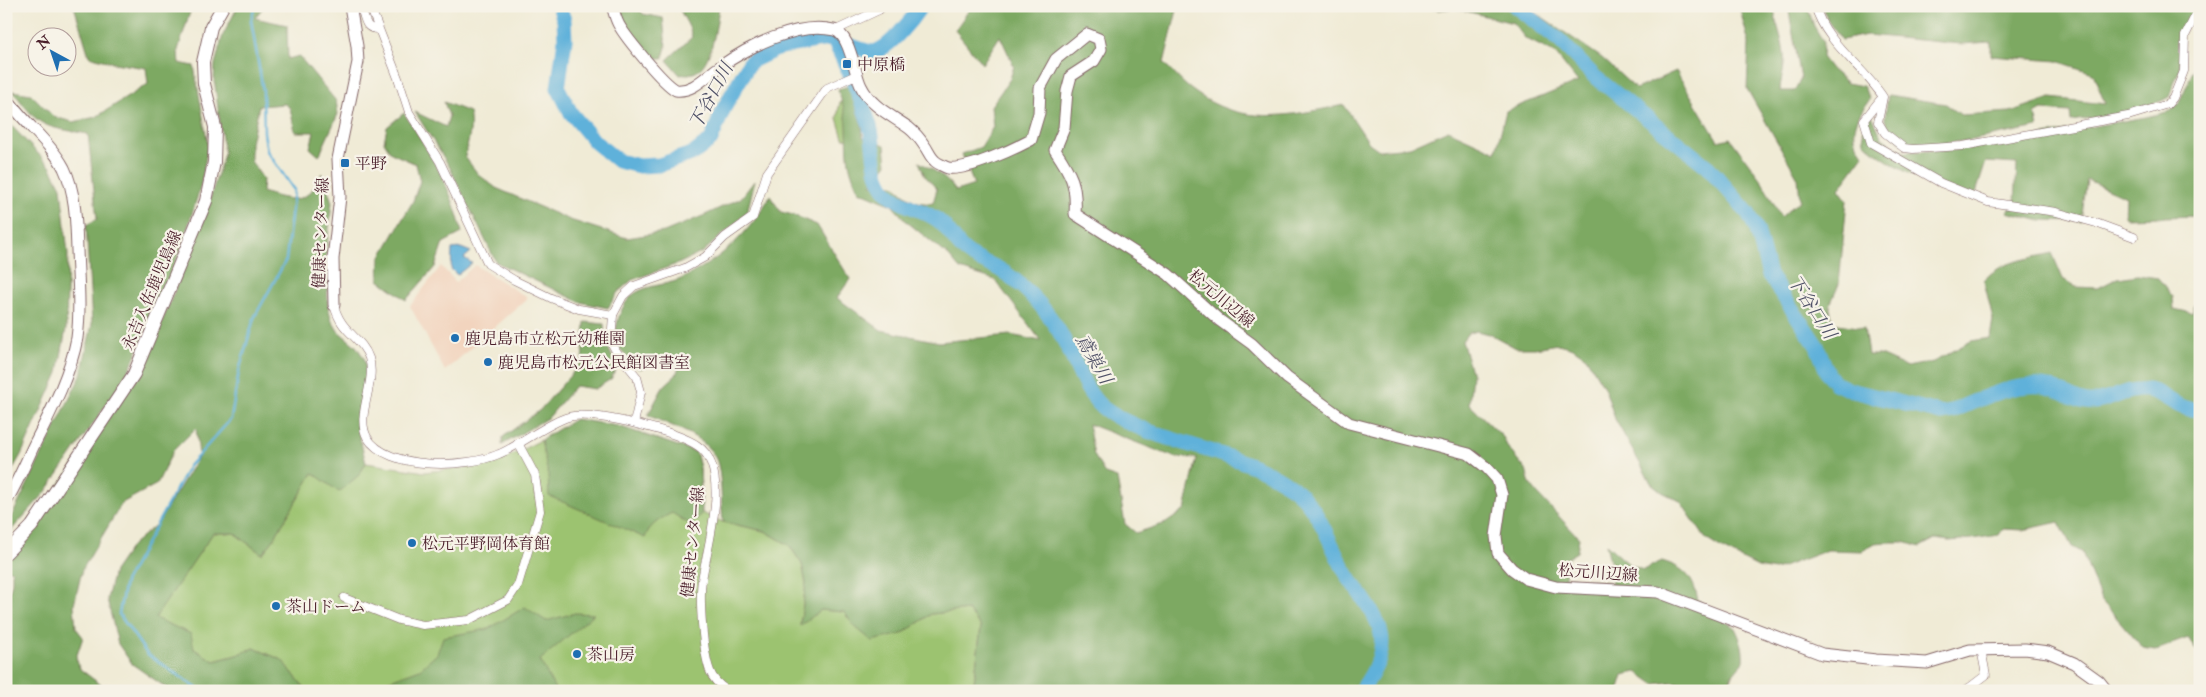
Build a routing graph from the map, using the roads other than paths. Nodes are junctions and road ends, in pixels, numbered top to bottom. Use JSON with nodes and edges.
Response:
{"nodes":[{"id":1,"x":223,"y":6,"type":"edge"},
{"id":2,"x":350,"y":6,"type":"edge"},
{"id":3,"x":370,"y":6,"type":"edge"},
{"id":4,"x":612,"y":6,"type":"edge"},
{"id":5,"x":883,"y":6,"type":"edge"},
{"id":6,"x":1815,"y":6,"type":"edge"},
{"id":7,"x":2200,"y":6,"type":"edge"},
{"id":8,"x":378,"y":29,"type":"junction"},
{"id":9,"x":839,"y":32,"type":"junction"},
{"id":10,"x":855,"y":75,"type":"junction"},
{"id":11,"x":1883,"y":96,"type":"junction"},
{"id":12,"x":6,"y":97,"type":"edge"},
{"id":13,"x":2134,"y":237,"type":"dead end"},
{"id":14,"x":334,"y":305,"type":"joint"},
{"id":15,"x":613,"y":315,"type":"junction"},
{"id":16,"x":634,"y":423,"type":"junction"},
{"id":17,"x":518,"y":443,"type":"junction"},
{"id":18,"x":6,"y":502,"type":"edge"},
{"id":19,"x":6,"y":553,"type":"edge"},
{"id":20,"x":344,"y":598,"type":"dead end"},
{"id":21,"x":1981,"y":649,"type":"junction"},
{"id":22,"x":728,"y":691,"type":"edge"},
{"id":23,"x":1966,"y":691,"type":"edge"},
{"id":24,"x":2107,"y":691,"type":"edge"}],
"edges":[{"from":1,"to":19,"type":"main road","name":"永吉入佐鹿児島線"},
{"from":2,"to":8,"type":"street"},
{"from":2,"to":14,"type":"main road","name":"健康センター線"},
{"from":3,"to":8,"type":"street"},
{"from":4,"to":9,"type":"main road"},
{"from":5,"to":9,"type":"street"},
{"from":6,"to":11,"type":"street"},
{"from":7,"to":11,"type":"street"},
{"from":8,"to":15,"type":"street"},
{"from":9,"to":10,"type":"main road","name":"松元川辺線"},
{"from":10,"to":15,"type":"street"},
{"from":10,"to":21,"type":"main road","name":"松元川辺線"},
{"from":11,"to":13,"type":"street"},
{"from":12,"to":18,"type":"main road"},
{"from":14,"to":17,"type":"street","name":"健康センター線"},
{"from":15,"to":16,"type":"street"},
{"from":16,"to":17,"type":"street","name":"健康センター線"},
{"from":16,"to":22,"type":"street","name":"健康センター線"},
{"from":17,"to":20,"type":"street"},
{"from":21,"to":23,"type":"street"},
{"from":21,"to":24,"type":"main road","name":"松元川辺線"}]}
